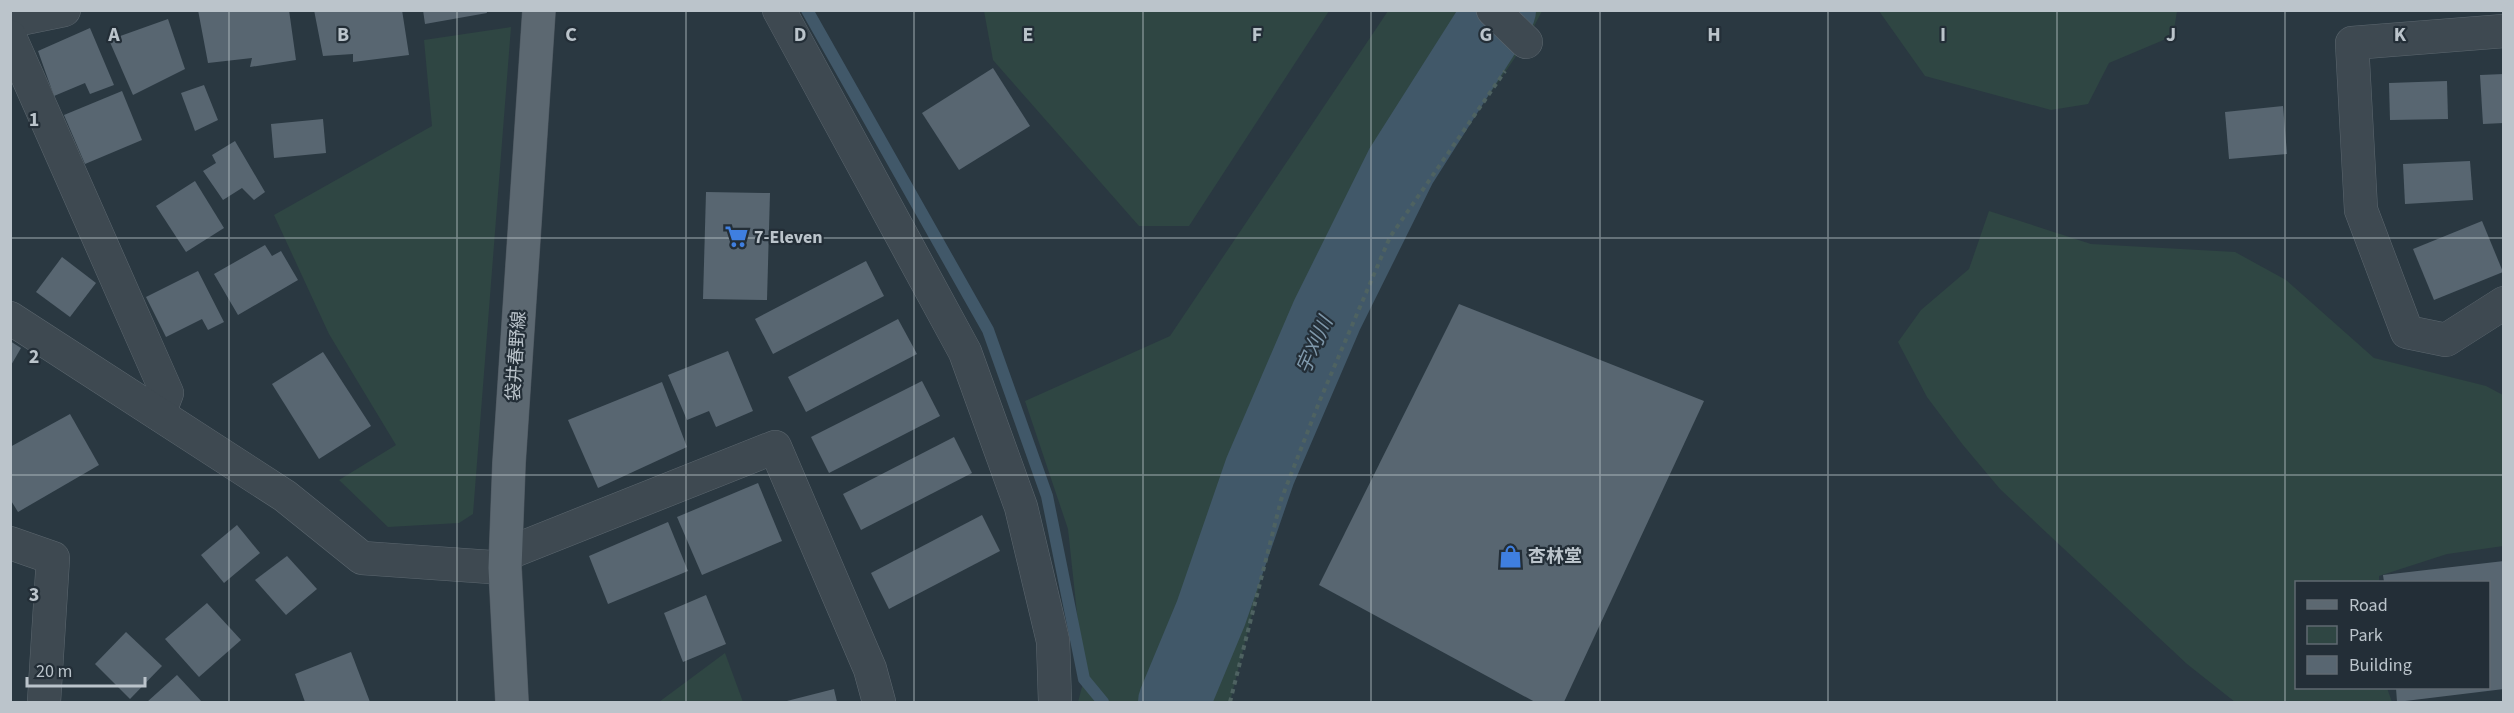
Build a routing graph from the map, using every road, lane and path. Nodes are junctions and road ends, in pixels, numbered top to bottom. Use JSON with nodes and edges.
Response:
{"nodes":[{"id":1,"x":64,"y":10,"type":"edge"},
{"id":2,"x":539,"y":10,"type":"edge"},
{"id":3,"x":779,"y":10,"type":"edge"},
{"id":4,"x":1492,"y":10,"type":"edge"},
{"id":5,"x":10,"y":21,"type":"edge"},
{"id":6,"x":2504,"y":31,"type":"edge"},
{"id":7,"x":10,"y":37,"type":"edge"},
{"id":8,"x":1526,"y":42,"type":"joint"},
{"id":9,"x":2504,"y":303,"type":"edge"},
{"id":10,"x":10,"y":318,"type":"edge"},
{"id":11,"x":159,"y":414,"type":"junction"},
{"id":12,"x":10,"y":543,"type":"edge"},
{"id":13,"x":505,"y":561,"type":"junction"},
{"id":14,"x":44,"y":702,"type":"edge"},
{"id":15,"x":512,"y":702,"type":"edge"},
{"id":16,"x":879,"y":702,"type":"edge"},
{"id":17,"x":1055,"y":702,"type":"edge"},
{"id":18,"x":1230,"y":702,"type":"edge"}],
"edges":[{"from":1,"to":5,"type":"street"},
{"from":2,"to":13,"type":"main road","name":"袋井春野線"},
{"from":3,"to":17,"type":"street"},
{"from":4,"to":8,"type":"street"},
{"from":6,"to":9,"type":"street"},
{"from":7,"to":11,"type":"street"},
{"from":8,"to":18,"type":"path"},
{"from":10,"to":11,"type":"street"},
{"from":11,"to":13,"type":"street"},
{"from":12,"to":14,"type":"street"},
{"from":13,"to":15,"type":"main road","name":"袋井春野線"},
{"from":13,"to":16,"type":"street"}]}
